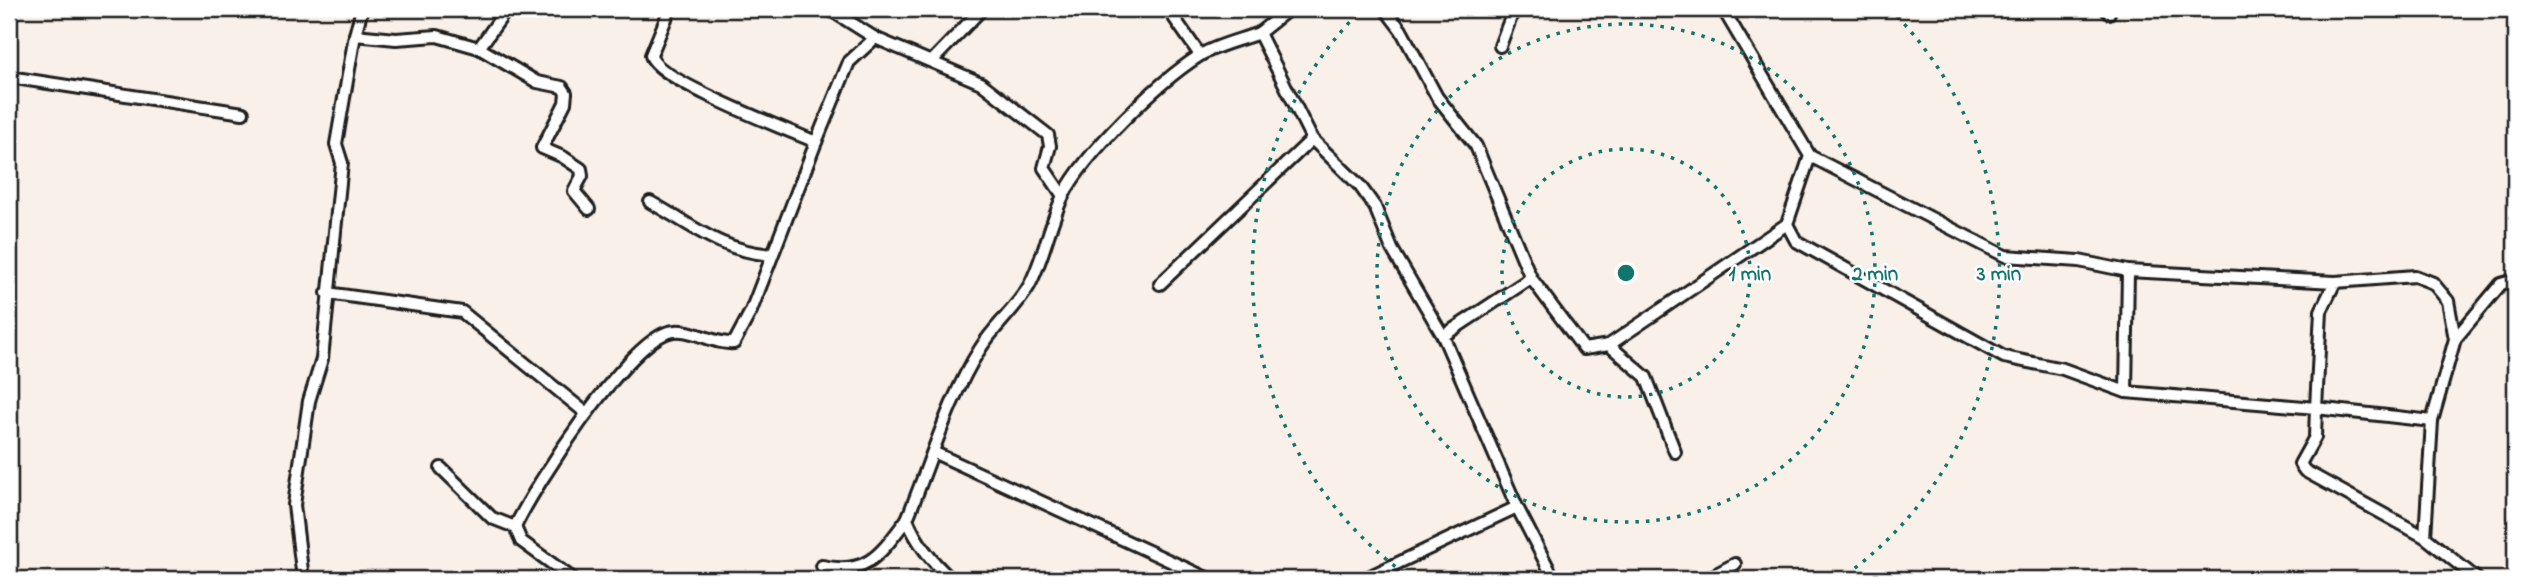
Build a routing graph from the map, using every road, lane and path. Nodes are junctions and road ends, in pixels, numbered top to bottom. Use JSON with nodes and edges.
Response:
{"nodes":[{"id":1,"x":362,"y":9,"type":"edge"},
{"id":2,"x":507,"y":9,"type":"edge"},
{"id":3,"x":670,"y":9,"type":"edge"},
{"id":4,"x":829,"y":9,"type":"edge"},
{"id":5,"x":982,"y":9,"type":"edge"},
{"id":6,"x":1168,"y":9,"type":"edge"},
{"id":7,"x":1289,"y":9,"type":"edge"},
{"id":8,"x":1385,"y":9,"type":"edge"},
{"id":9,"x":1514,"y":9,"type":"edge"},
{"id":10,"x":1723,"y":9,"type":"edge"},
{"id":11,"x":1259,"y":33,"type":"junction"},
{"id":12,"x":355,"y":35,"type":"junction"},
{"id":13,"x":875,"y":38,"type":"junction"},
{"id":14,"x":1500,"y":46,"type":"dead end"},
{"id":15,"x":479,"y":48,"type":"junction"},
{"id":16,"x":1200,"y":55,"type":"junction"},
{"id":17,"x":932,"y":61,"type":"junction"},
{"id":18,"x":9,"y":77,"type":"edge"},
{"id":19,"x":243,"y":113,"type":"dead end"},
{"id":20,"x":1312,"y":139,"type":"junction"},
{"id":21,"x":817,"y":142,"type":"junction"},
{"id":22,"x":1810,"y":156,"type":"junction"},
{"id":23,"x":1063,"y":196,"type":"junction"},
{"id":24,"x":650,"y":202,"type":"dead end"},
{"id":25,"x":589,"y":209,"type":"dead end"},
{"id":26,"x":1787,"y":224,"type":"junction"},
{"id":27,"x":772,"y":255,"type":"junction"},
{"id":28,"x":2128,"y":271,"type":"junction"},
{"id":29,"x":1531,"y":278,"type":"junction"},
{"id":30,"x":2515,"y":280,"type":"edge"},
{"id":31,"x":2335,"y":282,"type":"junction"},
{"id":32,"x":1160,"y":284,"type":"dead end"},
{"id":33,"x":327,"y":293,"type":"junction"},
{"id":34,"x":1443,"y":336,"type":"junction"},
{"id":35,"x":2455,"y":339,"type":"junction"},
{"id":36,"x":1609,"y":345,"type":"junction"},
{"id":37,"x":2126,"y":393,"type":"junction"},
{"id":38,"x":2316,"y":408,"type":"junction"},
{"id":39,"x":586,"y":413,"type":"junction"},
{"id":40,"x":2432,"y":421,"type":"junction"},
{"id":41,"x":1675,"y":452,"type":"dead end"},
{"id":42,"x":935,"y":453,"type":"junction"},
{"id":43,"x":441,"y":468,"type":"dead end"},
{"id":44,"x":1517,"y":508,"type":"junction"},
{"id":45,"x":907,"y":519,"type":"junction"},
{"id":46,"x":515,"y":527,"type":"junction"},
{"id":47,"x":2425,"y":537,"type":"junction"},
{"id":48,"x":1735,"y":564,"type":"dead end"},
{"id":49,"x":822,"y":566,"type":"dead end"},
{"id":50,"x":303,"y":579,"type":"edge"},
{"id":51,"x":573,"y":579,"type":"edge"},
{"id":52,"x":951,"y":579,"type":"edge"},
{"id":53,"x":1209,"y":579,"type":"edge"},
{"id":54,"x":1364,"y":579,"type":"edge"},
{"id":55,"x":1554,"y":579,"type":"edge"},
{"id":56,"x":1707,"y":579,"type":"edge"},
{"id":57,"x":2477,"y":579,"type":"edge"}],
"edges":[{"from":1,"to":12,"type":"street"},
{"from":2,"to":15,"type":"street"},
{"from":3,"to":21,"type":"street"},
{"from":4,"to":13,"type":"street"},
{"from":5,"to":17,"type":"street"},
{"from":6,"to":16,"type":"street"},
{"from":7,"to":11,"type":"street"},
{"from":8,"to":29,"type":"street"},
{"from":9,"to":14,"type":"street"},
{"from":10,"to":22,"type":"street"},
{"from":11,"to":16,"type":"street"},
{"from":11,"to":20,"type":"street"},
{"from":12,"to":15,"type":"street"},
{"from":12,"to":33,"type":"street"},
{"from":13,"to":17,"type":"street"},
{"from":13,"to":21,"type":"street"},
{"from":15,"to":25,"type":"street"},
{"from":16,"to":23,"type":"street"},
{"from":17,"to":23,"type":"street"},
{"from":18,"to":19,"type":"street"},
{"from":20,"to":32,"type":"street"},
{"from":20,"to":34,"type":"street"},
{"from":21,"to":27,"type":"street"},
{"from":22,"to":26,"type":"street"},
{"from":22,"to":28,"type":"street"},
{"from":23,"to":42,"type":"street"},
{"from":24,"to":27,"type":"street"},
{"from":26,"to":36,"type":"street"},
{"from":26,"to":37,"type":"street"},
{"from":27,"to":39,"type":"street"},
{"from":28,"to":31,"type":"street"},
{"from":28,"to":37,"type":"street"},
{"from":29,"to":34,"type":"street"},
{"from":29,"to":36,"type":"street"},
{"from":30,"to":35,"type":"street"},
{"from":31,"to":35,"type":"street"},
{"from":31,"to":38,"type":"street"},
{"from":33,"to":39,"type":"street"},
{"from":33,"to":50,"type":"street"},
{"from":34,"to":44,"type":"street"},
{"from":35,"to":40,"type":"street"},
{"from":36,"to":41,"type":"street"},
{"from":37,"to":38,"type":"street"},
{"from":38,"to":40,"type":"street"},
{"from":38,"to":47,"type":"street"},
{"from":39,"to":46,"type":"street"},
{"from":40,"to":47,"type":"street"},
{"from":42,"to":45,"type":"street"},
{"from":42,"to":53,"type":"street"},
{"from":43,"to":46,"type":"street"},
{"from":44,"to":54,"type":"street"},
{"from":44,"to":55,"type":"street"},
{"from":45,"to":49,"type":"street"},
{"from":45,"to":52,"type":"street"},
{"from":46,"to":51,"type":"street"},
{"from":47,"to":57,"type":"street"},
{"from":48,"to":56,"type":"street"}]}
